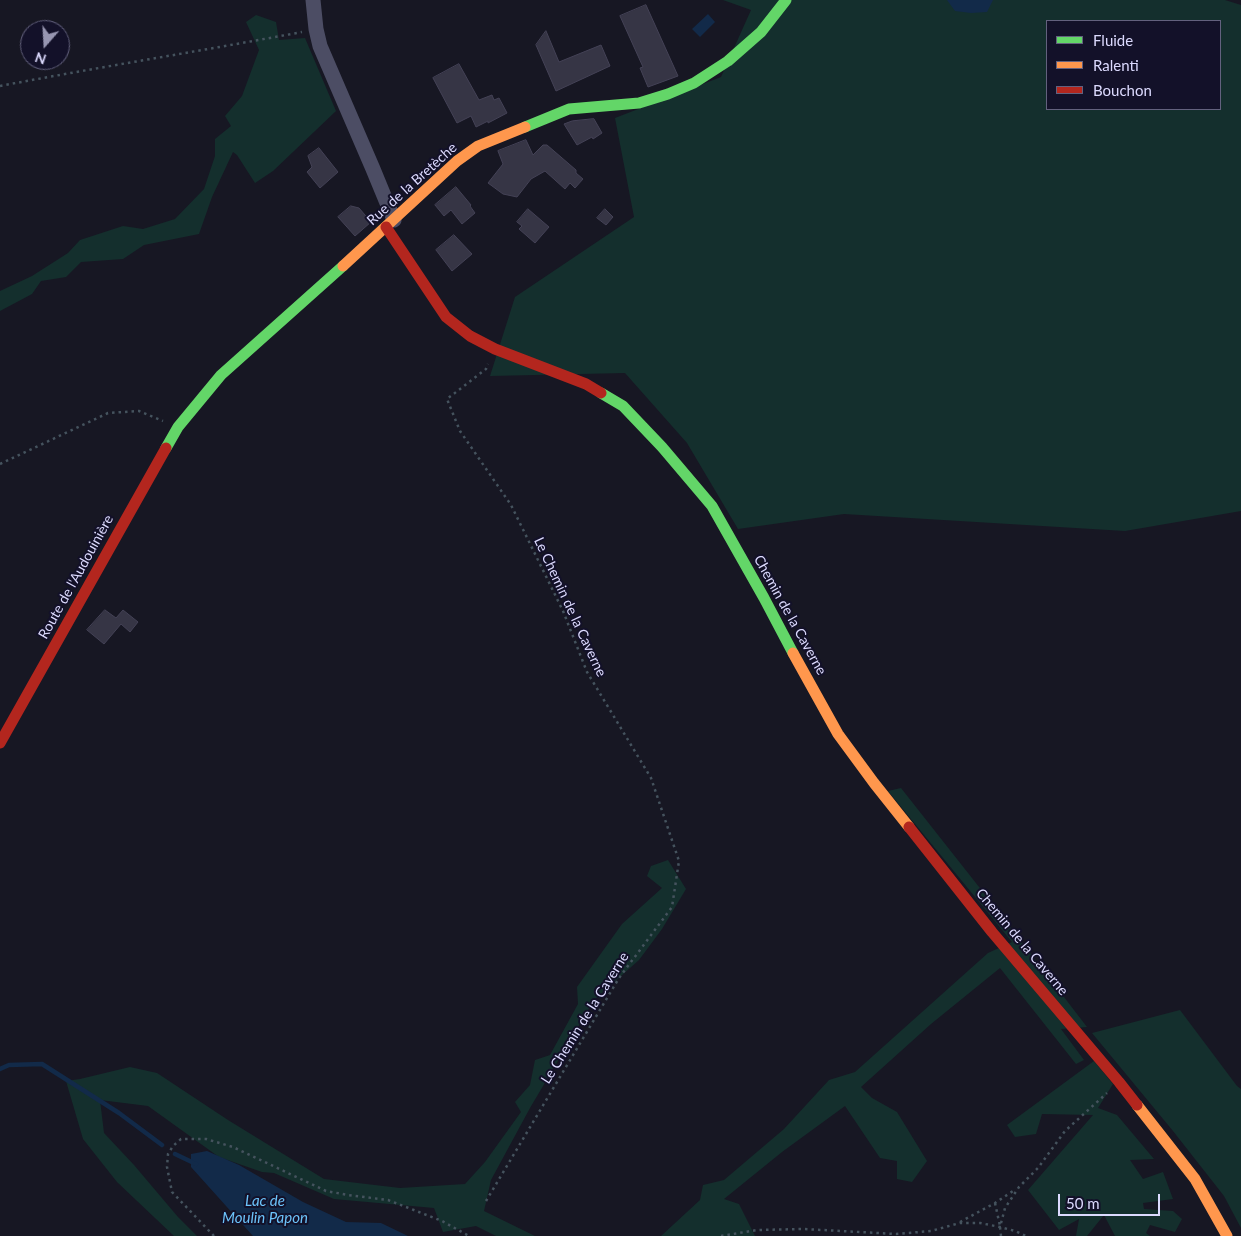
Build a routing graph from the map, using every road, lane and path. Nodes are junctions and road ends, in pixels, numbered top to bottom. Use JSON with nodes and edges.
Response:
{"nodes":[{"id":1,"x":313,"y":0,"type":"edge"},
{"id":2,"x":786,"y":0,"type":"edge"},
{"id":3,"x":316,"y":29,"type":"junction"},
{"id":4,"x":0,"y":86,"type":"edge"},
{"id":5,"x":390,"y":223,"type":"junction"},
{"id":6,"x":494,"y":349,"type":"junction"},
{"id":7,"x":178,"y":426,"type":"junction"},
{"id":8,"x":0,"y":464,"type":"edge"},
{"id":9,"x":0,"y":743,"type":"edge"},
{"id":10,"x":1119,"y":1082,"type":"junction"},
{"id":11,"x":1019,"y":1187,"type":"junction"},
{"id":12,"x":486,"y":1201,"type":"dead end"},
{"id":13,"x":995,"y":1203,"type":"junction"},
{"id":14,"x":960,"y":1223,"type":"junction"},
{"id":15,"x":1000,"y":1227,"type":"junction"},
{"id":16,"x":214,"y":1236,"type":"edge"},
{"id":17,"x":469,"y":1236,"type":"edge"},
{"id":18,"x":721,"y":1236,"type":"edge"},
{"id":19,"x":1001,"y":1236,"type":"edge"},
{"id":20,"x":1026,"y":1236,"type":"edge"},
{"id":21,"x":1226,"y":1236,"type":"edge"}],
"edges":[{"from":1,"to":3,"type":"street"},
{"from":2,"to":5,"type":"street","name":"Rue de la Bretèche"},
{"from":3,"to":4,"type":"path"},
{"from":3,"to":5,"type":"street"},
{"from":5,"to":6,"type":"street","name":"Chemin de la Caverne"},
{"from":5,"to":7,"type":"street","name":"Rue de la Bretèche"},
{"from":6,"to":10,"type":"street","name":"Chemin de la Caverne"},
{"from":6,"to":12,"type":"path","name":"Le Chemin de la Caverne"},
{"from":7,"to":8,"type":"path"},
{"from":7,"to":9,"type":"street","name":"Route de l'Audouinière"},
{"from":10,"to":11,"type":"path"},
{"from":10,"to":21,"type":"street","name":"Chemin de la Caverne"},
{"from":11,"to":13,"type":"path"},
{"from":11,"to":15,"type":"path"},
{"from":13,"to":14,"type":"path"},
{"from":13,"to":15,"type":"path"},
{"from":14,"to":15,"type":"path"},
{"from":14,"to":18,"type":"path"},
{"from":15,"to":19,"type":"path"},
{"from":15,"to":20,"type":"path"},
{"from":16,"to":17,"type":"path"}]}
